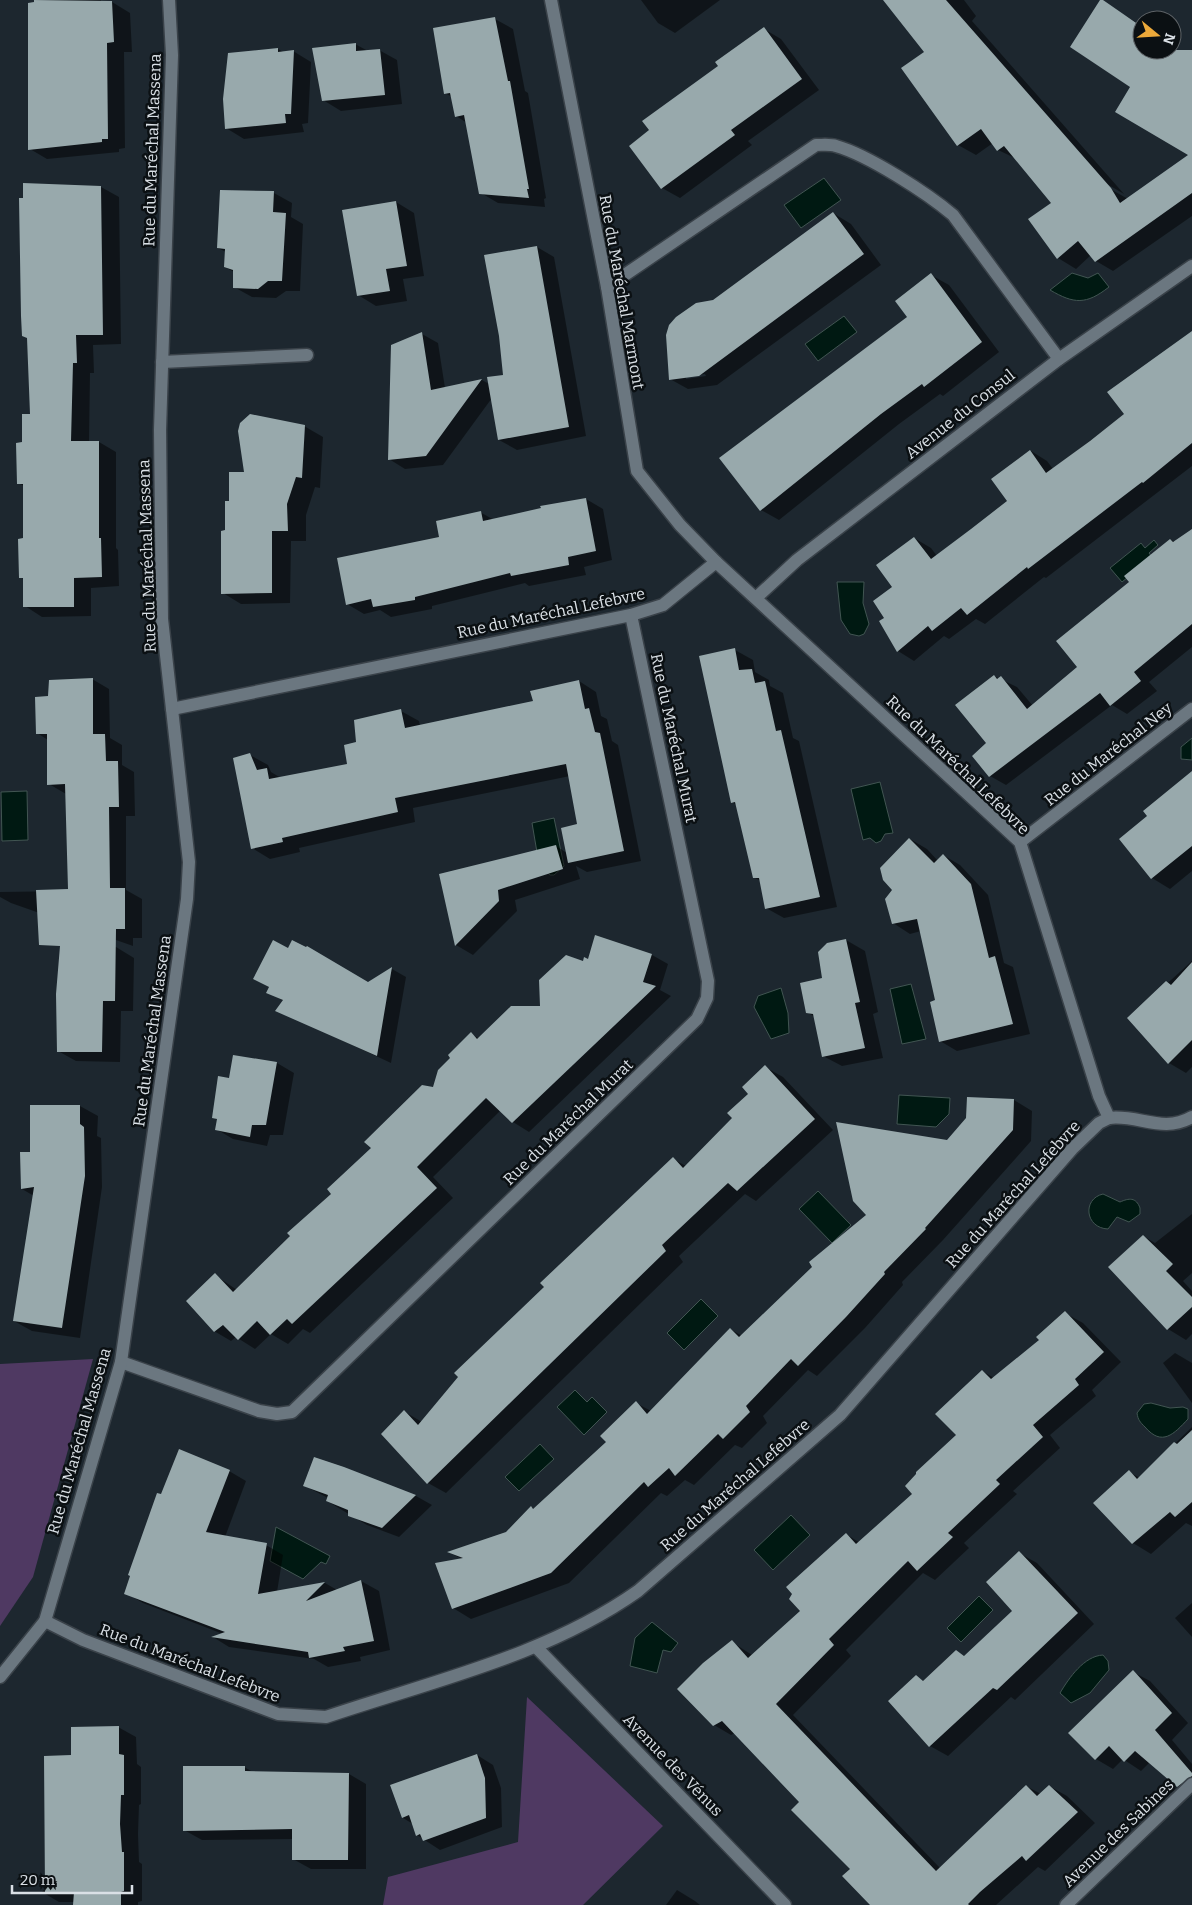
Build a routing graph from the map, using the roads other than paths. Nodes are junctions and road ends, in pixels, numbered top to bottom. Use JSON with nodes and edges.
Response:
{"nodes":[{"id":1,"x":169,"y":0,"type":"edge"},
{"id":2,"x":551,"y":0,"type":"edge"},
{"id":3,"x":1192,"y":266,"type":"edge"},
{"id":4,"x":606,"y":287,"type":"junction"},
{"id":5,"x":307,"y":355,"type":"dead end"},
{"id":6,"x":1059,"y":359,"type":"junction"},
{"id":7,"x":162,"y":362,"type":"junction"},
{"id":8,"x":716,"y":562,"type":"junction"},
{"id":9,"x":757,"y":598,"type":"junction"},
{"id":10,"x":631,"y":614,"type":"junction"},
{"id":11,"x":172,"y":709,"type":"junction"},
{"id":12,"x":1192,"y":709,"type":"edge"},
{"id":13,"x":1020,"y":842,"type":"junction"},
{"id":14,"x":1192,"y":1117,"type":"edge"},
{"id":15,"x":1109,"y":1118,"type":"junction"},
{"id":16,"x":121,"y":1362,"type":"junction"},
{"id":17,"x":45,"y":1621,"type":"junction"},
{"id":18,"x":537,"y":1648,"type":"junction"},
{"id":19,"x":0,"y":1677,"type":"edge"},
{"id":20,"x":1192,"y":1784,"type":"edge"},
{"id":21,"x":785,"y":1905,"type":"edge"},
{"id":22,"x":1066,"y":1905,"type":"edge"}],
"edges":[{"from":1,"to":7,"type":"street","name":"Rue du Maréchal Massena"},
{"from":2,"to":4,"type":"street","name":"Rue du Maréchal Marmont"},
{"from":3,"to":6,"type":"street","name":"Avenue du Consul"},
{"from":4,"to":6,"type":"street"},
{"from":4,"to":8,"type":"street","name":"Rue du Maréchal Marmont"},
{"from":5,"to":7,"type":"street"},
{"from":6,"to":9,"type":"street","name":"Avenue du Consul"},
{"from":7,"to":11,"type":"street","name":"Rue du Maréchal Massena"},
{"from":8,"to":9,"type":"street","name":"Rue du Maréchal Lefebvre"},
{"from":8,"to":10,"type":"street","name":"Rue du Maréchal Lefebvre"},
{"from":9,"to":13,"type":"street","name":"Rue du Maréchal Lefebvre"},
{"from":10,"to":11,"type":"street","name":"Rue du Maréchal Lefebvre"},
{"from":10,"to":16,"type":"street","name":"Rue du Maréchal Murat"},
{"from":11,"to":16,"type":"street","name":"Rue du Maréchal Massena"},
{"from":12,"to":13,"type":"street","name":"Rue du Maréchal Ney"},
{"from":13,"to":15,"type":"street","name":"Rue du Maréchal Lefebvre"},
{"from":14,"to":15,"type":"street"},
{"from":15,"to":18,"type":"street","name":"Rue du Maréchal Lefebvre"},
{"from":16,"to":17,"type":"street","name":"Rue du Maréchal Massena"},
{"from":17,"to":18,"type":"street","name":"Rue du Maréchal Lefebvre"},
{"from":17,"to":19,"type":"street","name":"Rue du Maréchal Massena"},
{"from":18,"to":21,"type":"street","name":"Avenue des Vénus"},
{"from":20,"to":22,"type":"street","name":"Avenue des Sabines"}]}
